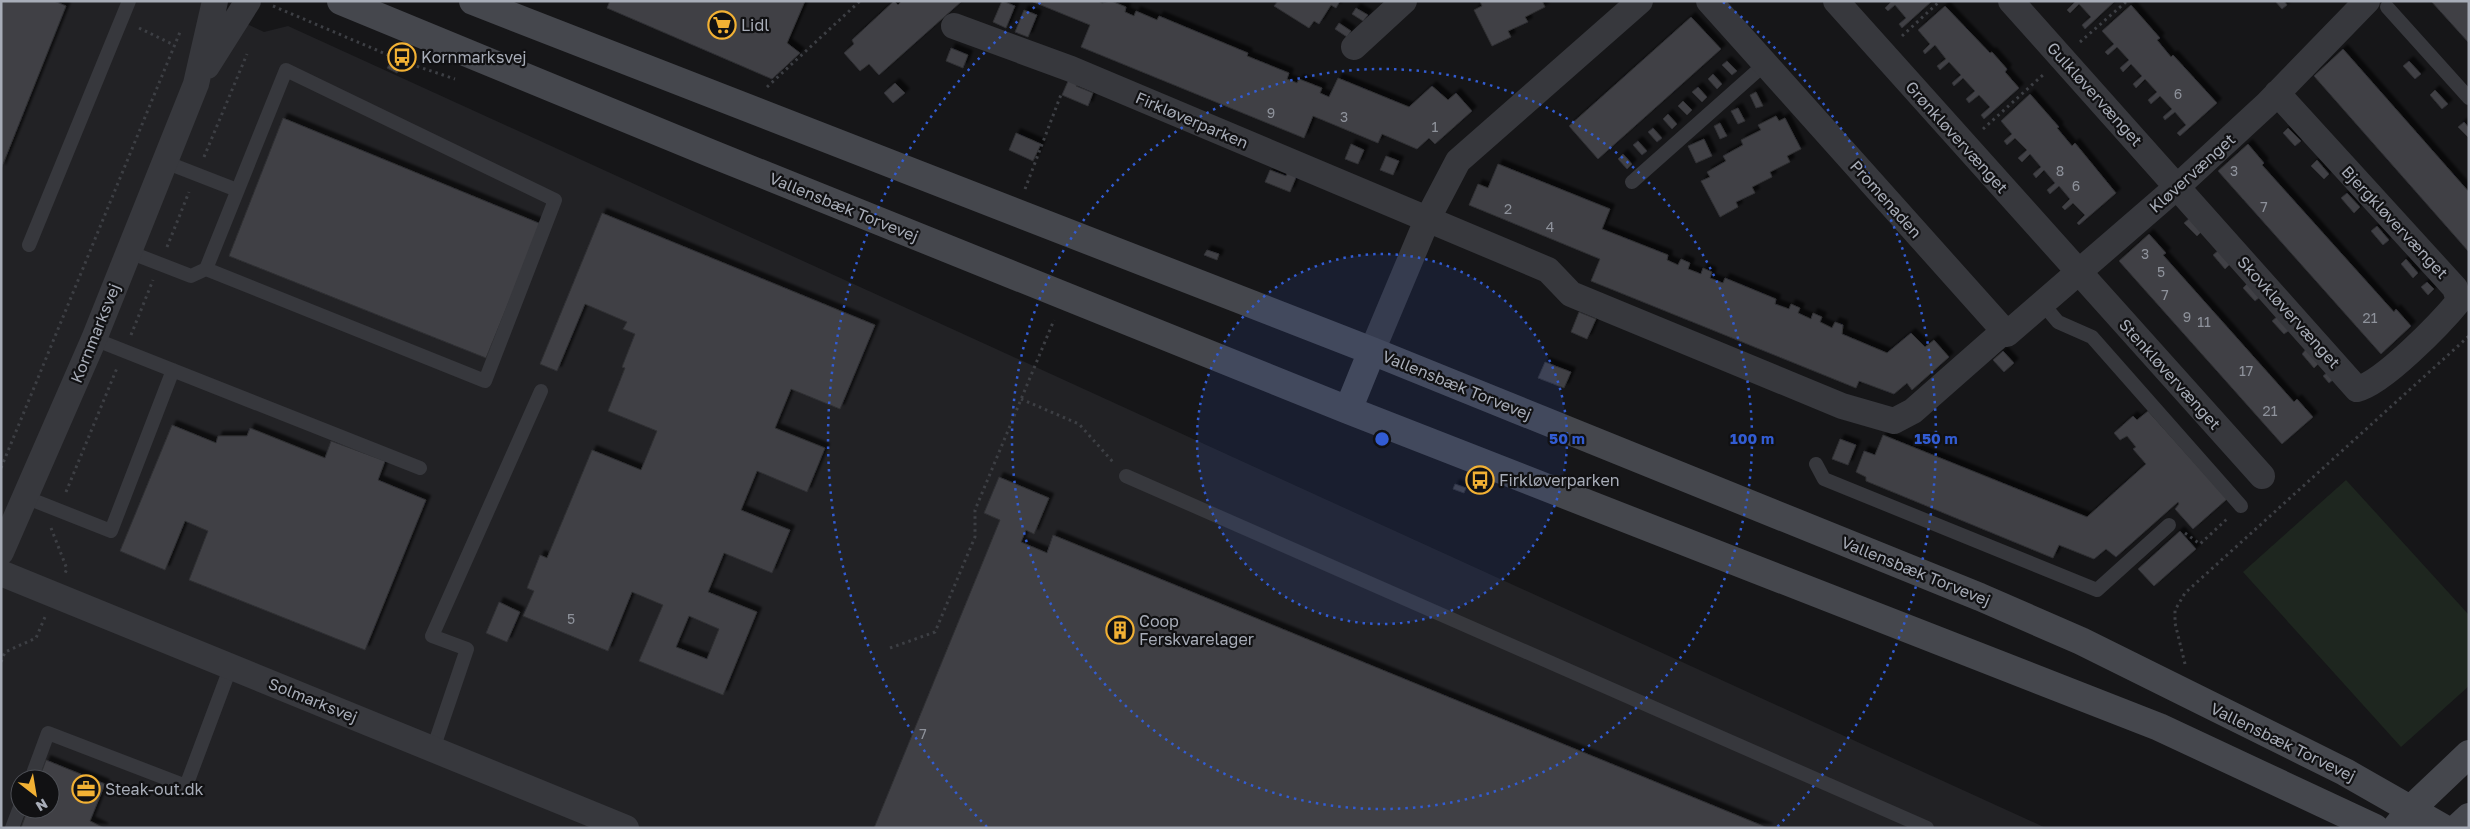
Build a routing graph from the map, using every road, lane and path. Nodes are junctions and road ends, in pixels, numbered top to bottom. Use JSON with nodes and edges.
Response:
{"nodes":[{"id":1,"x":130,"y":1,"type":"edge"},
{"id":2,"x":216,"y":1,"type":"edge"},
{"id":3,"x":341,"y":1,"type":"edge"},
{"id":4,"x":473,"y":1,"type":"edge"},
{"id":5,"x":860,"y":1,"type":"edge"},
{"id":6,"x":1404,"y":1,"type":"edge"},
{"id":7,"x":1640,"y":1,"type":"edge"},
{"id":8,"x":1709,"y":1,"type":"edge"},
{"id":9,"x":1836,"y":1,"type":"edge"},
{"id":10,"x":1940,"y":1,"type":"edge"},
{"id":11,"x":2012,"y":1,"type":"edge"},
{"id":12,"x":258,"y":3,"type":"edge"},
{"id":13,"x":2377,"y":4,"type":"edge"},
{"id":14,"x":122,"y":19,"type":"junction"},
{"id":15,"x":954,"y":26,"type":"dead end"},
{"id":16,"x":182,"y":27,"type":"dead end"},
{"id":17,"x":174,"y":44,"type":"junction"},
{"id":18,"x":1354,"y":47,"type":"dead end"},
{"id":19,"x":1882,"y":53,"type":"junction"},
{"id":20,"x":398,"y":54,"type":"dead end"},
{"id":21,"x":395,"y":58,"type":"junction"},
{"id":22,"x":407,"y":63,"type":"dead end"},
{"id":23,"x":1765,"y":64,"type":"junction"},
{"id":24,"x":1071,"y":69,"type":"junction"},
{"id":25,"x":196,"y":84,"type":"junction"},
{"id":26,"x":761,"y":93,"type":"dead end"},
{"id":27,"x":2277,"y":94,"type":"junction"},
{"id":28,"x":2469,"y":98,"type":"edge"},
{"id":29,"x":165,"y":162,"type":"junction"},
{"id":30,"x":1632,"y":182,"type":"dead end"},
{"id":31,"x":2178,"y":186,"type":"junction"},
{"id":32,"x":238,"y":190,"type":"junction"},
{"id":33,"x":1023,"y":195,"type":"dead end"},
{"id":34,"x":1427,"y":220,"type":"junction"},
{"id":35,"x":29,"y":245,"type":"dead end"},
{"id":36,"x":128,"y":252,"type":"junction"},
{"id":37,"x":206,"y":269,"type":"junction"},
{"id":38,"x":2078,"y":272,"type":"junction"},
{"id":39,"x":1064,"y":296,"type":"junction"},
{"id":40,"x":2042,"y":303,"type":"junction"},
{"id":41,"x":2005,"y":333,"type":"junction"},
{"id":42,"x":2469,"y":336,"type":"edge"},
{"id":43,"x":94,"y":339,"type":"junction"},
{"id":44,"x":1372,"y":351,"type":"junction"},
{"id":45,"x":2409,"y":351,"type":"joint"},
{"id":46,"x":173,"y":370,"type":"junction"},
{"id":47,"x":541,"y":391,"type":"dead end"},
{"id":48,"x":1021,"y":398,"type":"junction"},
{"id":49,"x":1348,"y":410,"type":"junction"},
{"id":50,"x":1816,"y":464,"type":"dead end"},
{"id":51,"x":1,"y":468,"type":"edge"},
{"id":52,"x":420,"y":468,"type":"dead end"},
{"id":53,"x":1126,"y":476,"type":"joint"},
{"id":54,"x":2262,"y":476,"type":"dead end"},
{"id":55,"x":25,"y":498,"type":"junction"},
{"id":56,"x":2241,"y":506,"type":"joint"},
{"id":57,"x":2169,"y":525,"type":"joint"},
{"id":58,"x":1,"y":552,"type":"edge"},
{"id":59,"x":1,"y":573,"type":"edge"},
{"id":60,"x":890,"y":648,"type":"dead end"},
{"id":61,"x":232,"y":666,"type":"junction"},
{"id":62,"x":2186,"y":669,"type":"dead end"},
{"id":63,"x":433,"y":749,"type":"junction"},
{"id":64,"x":2469,"y":754,"type":"edge"},
{"id":65,"x":35,"y":769,"type":"edge"},
{"id":66,"x":2469,"y":817,"type":"edge"},
{"id":67,"x":2403,"y":818,"type":"edge"},
{"id":68,"x":626,"y":828,"type":"edge"},
{"id":69,"x":1927,"y":828,"type":"edge"},
{"id":70,"x":2374,"y":828,"type":"edge"},
{"id":71,"x":2443,"y":828,"type":"edge"},
{"id":72,"x":2457,"y":828,"type":"edge"}],
"edges":[{"from":1,"to":14,"type":"lane"},
{"from":2,"to":25,"type":"street","name":"Kornmarksvej"},
{"from":3,"to":39,"type":"street","name":"Vallensbæk Torvevej"},
{"from":4,"to":44,"type":"street","name":"Vallensbæk Torvevej"},
{"from":5,"to":26,"type":"path"},
{"from":6,"to":18,"type":"street"},
{"from":7,"to":34,"type":"street"},
{"from":8,"to":23,"type":"street","name":"Promenaden"},
{"from":9,"to":19,"type":"street","name":"Grønkløvervænget"},
{"from":10,"to":19,"type":"path"},
{"from":11,"to":31,"type":"street","name":"Gulkløvervænget"},
{"from":12,"to":21,"type":"path"},
{"from":12,"to":25,"type":"street","name":"Kornmarksvej"},
{"from":13,"to":27,"type":"street","name":"Kløvervænget"},
{"from":13,"to":28,"type":"lane"},
{"from":14,"to":17,"type":"path"},
{"from":14,"to":35,"type":"lane"},
{"from":15,"to":24,"type":"street","name":"Firkløverparken"},
{"from":16,"to":17,"type":"path"},
{"from":17,"to":51,"type":"path"},
{"from":19,"to":38,"type":"street","name":"Grønkløvervænget"},
{"from":20,"to":21,"type":"path"},
{"from":21,"to":22,"type":"path"},
{"from":23,"to":30,"type":"lane"},
{"from":23,"to":41,"type":"street","name":"Promenaden"},
{"from":24,"to":33,"type":"path"},
{"from":24,"to":34,"type":"street","name":"Firkløverparken"},
{"from":25,"to":29,"type":"street","name":"Kornmarksvej"},
{"from":27,"to":31,"type":"street","name":"Kløvervænget"},
{"from":27,"to":45,"type":"street","name":"Bjergkløvervænget"},
{"from":29,"to":32,"type":"lane"},
{"from":29,"to":36,"type":"street","name":"Kornmarksvej"},
{"from":31,"to":38,"type":"street","name":"Kløvervænget"},
{"from":31,"to":45,"type":"street","name":"Skovkløvervænget"},
{"from":32,"to":37,"type":"lane"},
{"from":32,"to":37,"type":"lane"},
{"from":34,"to":41,"type":"street","name":"Firkløverparken"},
{"from":34,"to":44,"type":"street"},
{"from":36,"to":37,"type":"lane"},
{"from":36,"to":43,"type":"street","name":"Kornmarksvej"},
{"from":38,"to":40,"type":"street","name":"Kløvervænget"},
{"from":38,"to":54,"type":"street","name":"Stenkløvervænget"},
{"from":39,"to":48,"type":"path"},
{"from":39,"to":49,"type":"street","name":"Vallensbæk Torvevej"},
{"from":40,"to":41,"type":"street","name":"Kløvervænget"},
{"from":40,"to":56,"type":"lane"},
{"from":42,"to":62,"type":"path"},
{"from":43,"to":46,"type":"lane"},
{"from":43,"to":55,"type":"street","name":"Kornmarksvej"},
{"from":44,"to":49,"type":"street","name":"Vallensbæk Torvevej"},
{"from":44,"to":67,"type":"street","name":"Vallensbæk Torvevej"},
{"from":46,"to":52,"type":"lane"},
{"from":46,"to":55,"type":"lane"},
{"from":47,"to":63,"type":"lane"},
{"from":48,"to":53,"type":"path"},
{"from":48,"to":60,"type":"path"},
{"from":49,"to":70,"type":"street","name":"Vallensbæk Torvevej"},
{"from":50,"to":57,"type":"lane"},
{"from":53,"to":69,"type":"lane"},
{"from":55,"to":58,"type":"street","name":"Kornmarksvej"},
{"from":56,"to":57,"type":"path"},
{"from":59,"to":61,"type":"street","name":"Solmarksvej"},
{"from":61,"to":63,"type":"street","name":"Solmarksvej"},
{"from":61,"to":65,"type":"lane"},
{"from":63,"to":68,"type":"street","name":"Solmarksvej"},
{"from":64,"to":67,"type":"street"},
{"from":66,"to":72,"type":"street"},
{"from":67,"to":71,"type":"street","name":"Vallensbæk Torvevej"}]}
